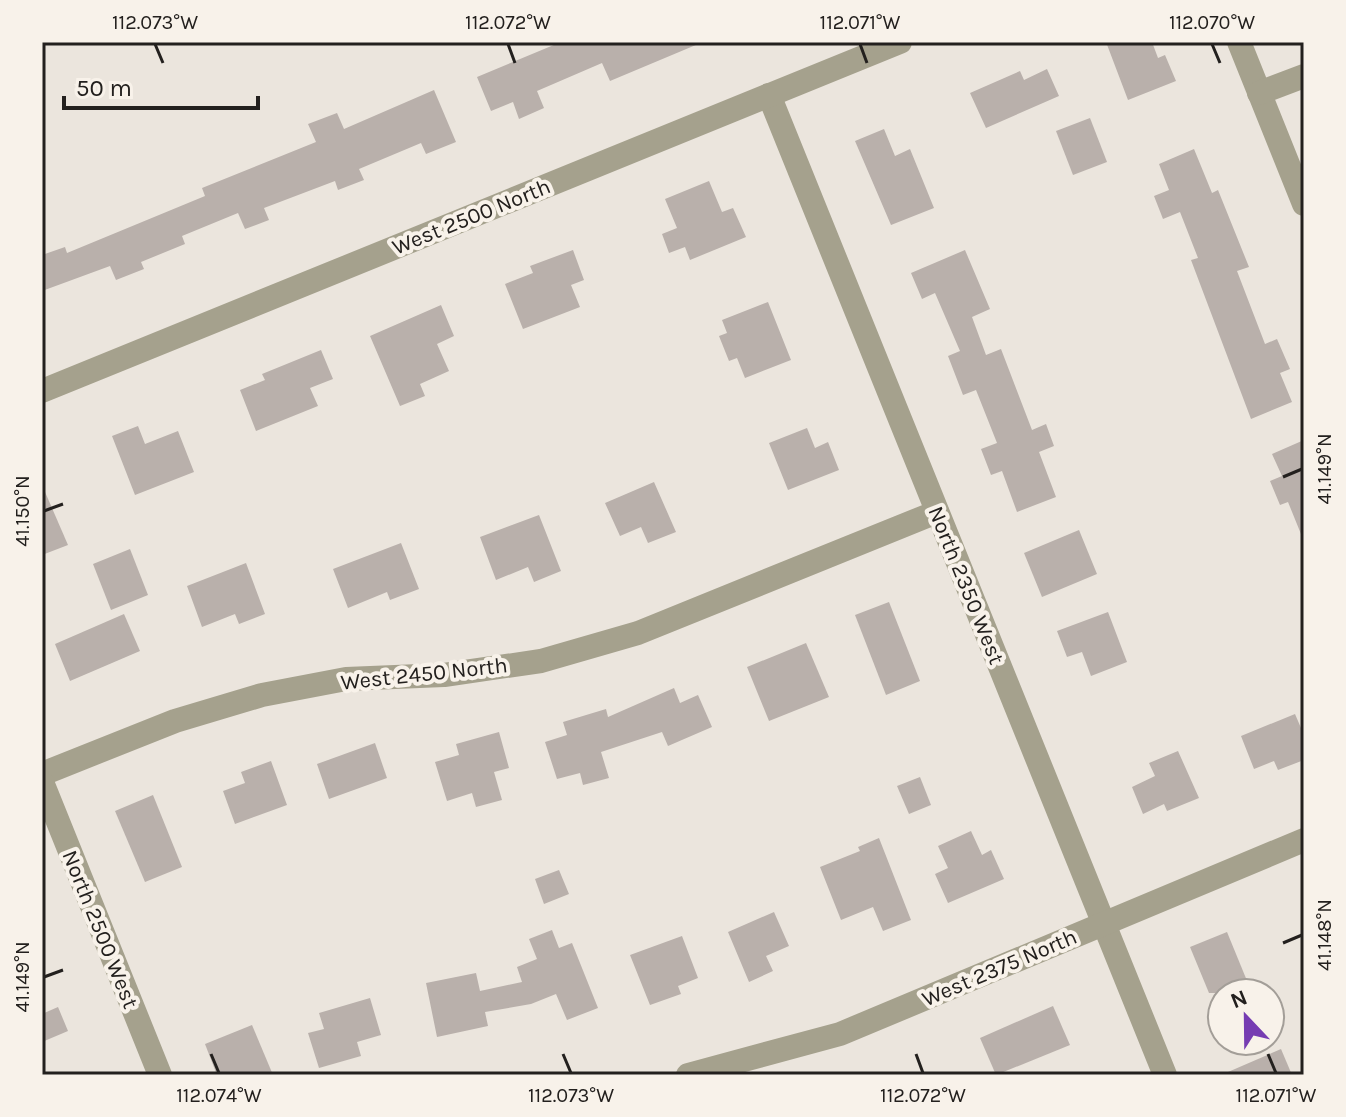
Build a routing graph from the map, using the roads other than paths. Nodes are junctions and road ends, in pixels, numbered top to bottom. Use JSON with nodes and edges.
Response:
{"nodes":[{"id":1,"x":900,"y":42,"type":"edge"},
{"id":2,"x":1239,"y":42,"type":"edge"},
{"id":3,"x":1304,"y":76,"type":"edge"},
{"id":4,"x":1259,"y":93,"type":"junction"},
{"id":5,"x":769,"y":95,"type":"junction"},
{"id":6,"x":1304,"y":204,"type":"edge"},
{"id":7,"x":42,"y":391,"type":"edge"},
{"id":8,"x":937,"y":512,"type":"junction"},
{"id":9,"x":42,"y":774,"type":"edge"},
{"id":10,"x":42,"y":782,"type":"edge"},
{"id":11,"x":1304,"y":840,"type":"edge"},
{"id":12,"x":1104,"y":924,"type":"junction"},
{"id":13,"x":160,"y":1075,"type":"edge"},
{"id":14,"x":688,"y":1075,"type":"edge"},
{"id":15,"x":1165,"y":1075,"type":"edge"}],
"edges":[{"from":1,"to":5,"type":"street","name":"West 2500 North"},
{"from":2,"to":4,"type":"street"},
{"from":3,"to":4,"type":"street"},
{"from":4,"to":6,"type":"street"},
{"from":5,"to":7,"type":"street","name":"West 2500 North"},
{"from":5,"to":8,"type":"street","name":"North 2350 West"},
{"from":8,"to":9,"type":"street","name":"West 2450 North"},
{"from":8,"to":12,"type":"street","name":"North 2350 West"},
{"from":10,"to":13,"type":"street","name":"North 2500 West"},
{"from":11,"to":12,"type":"street","name":"West 2375 North"},
{"from":12,"to":14,"type":"street","name":"West 2375 North"},
{"from":12,"to":15,"type":"street","name":"North 2350 West"}]}
